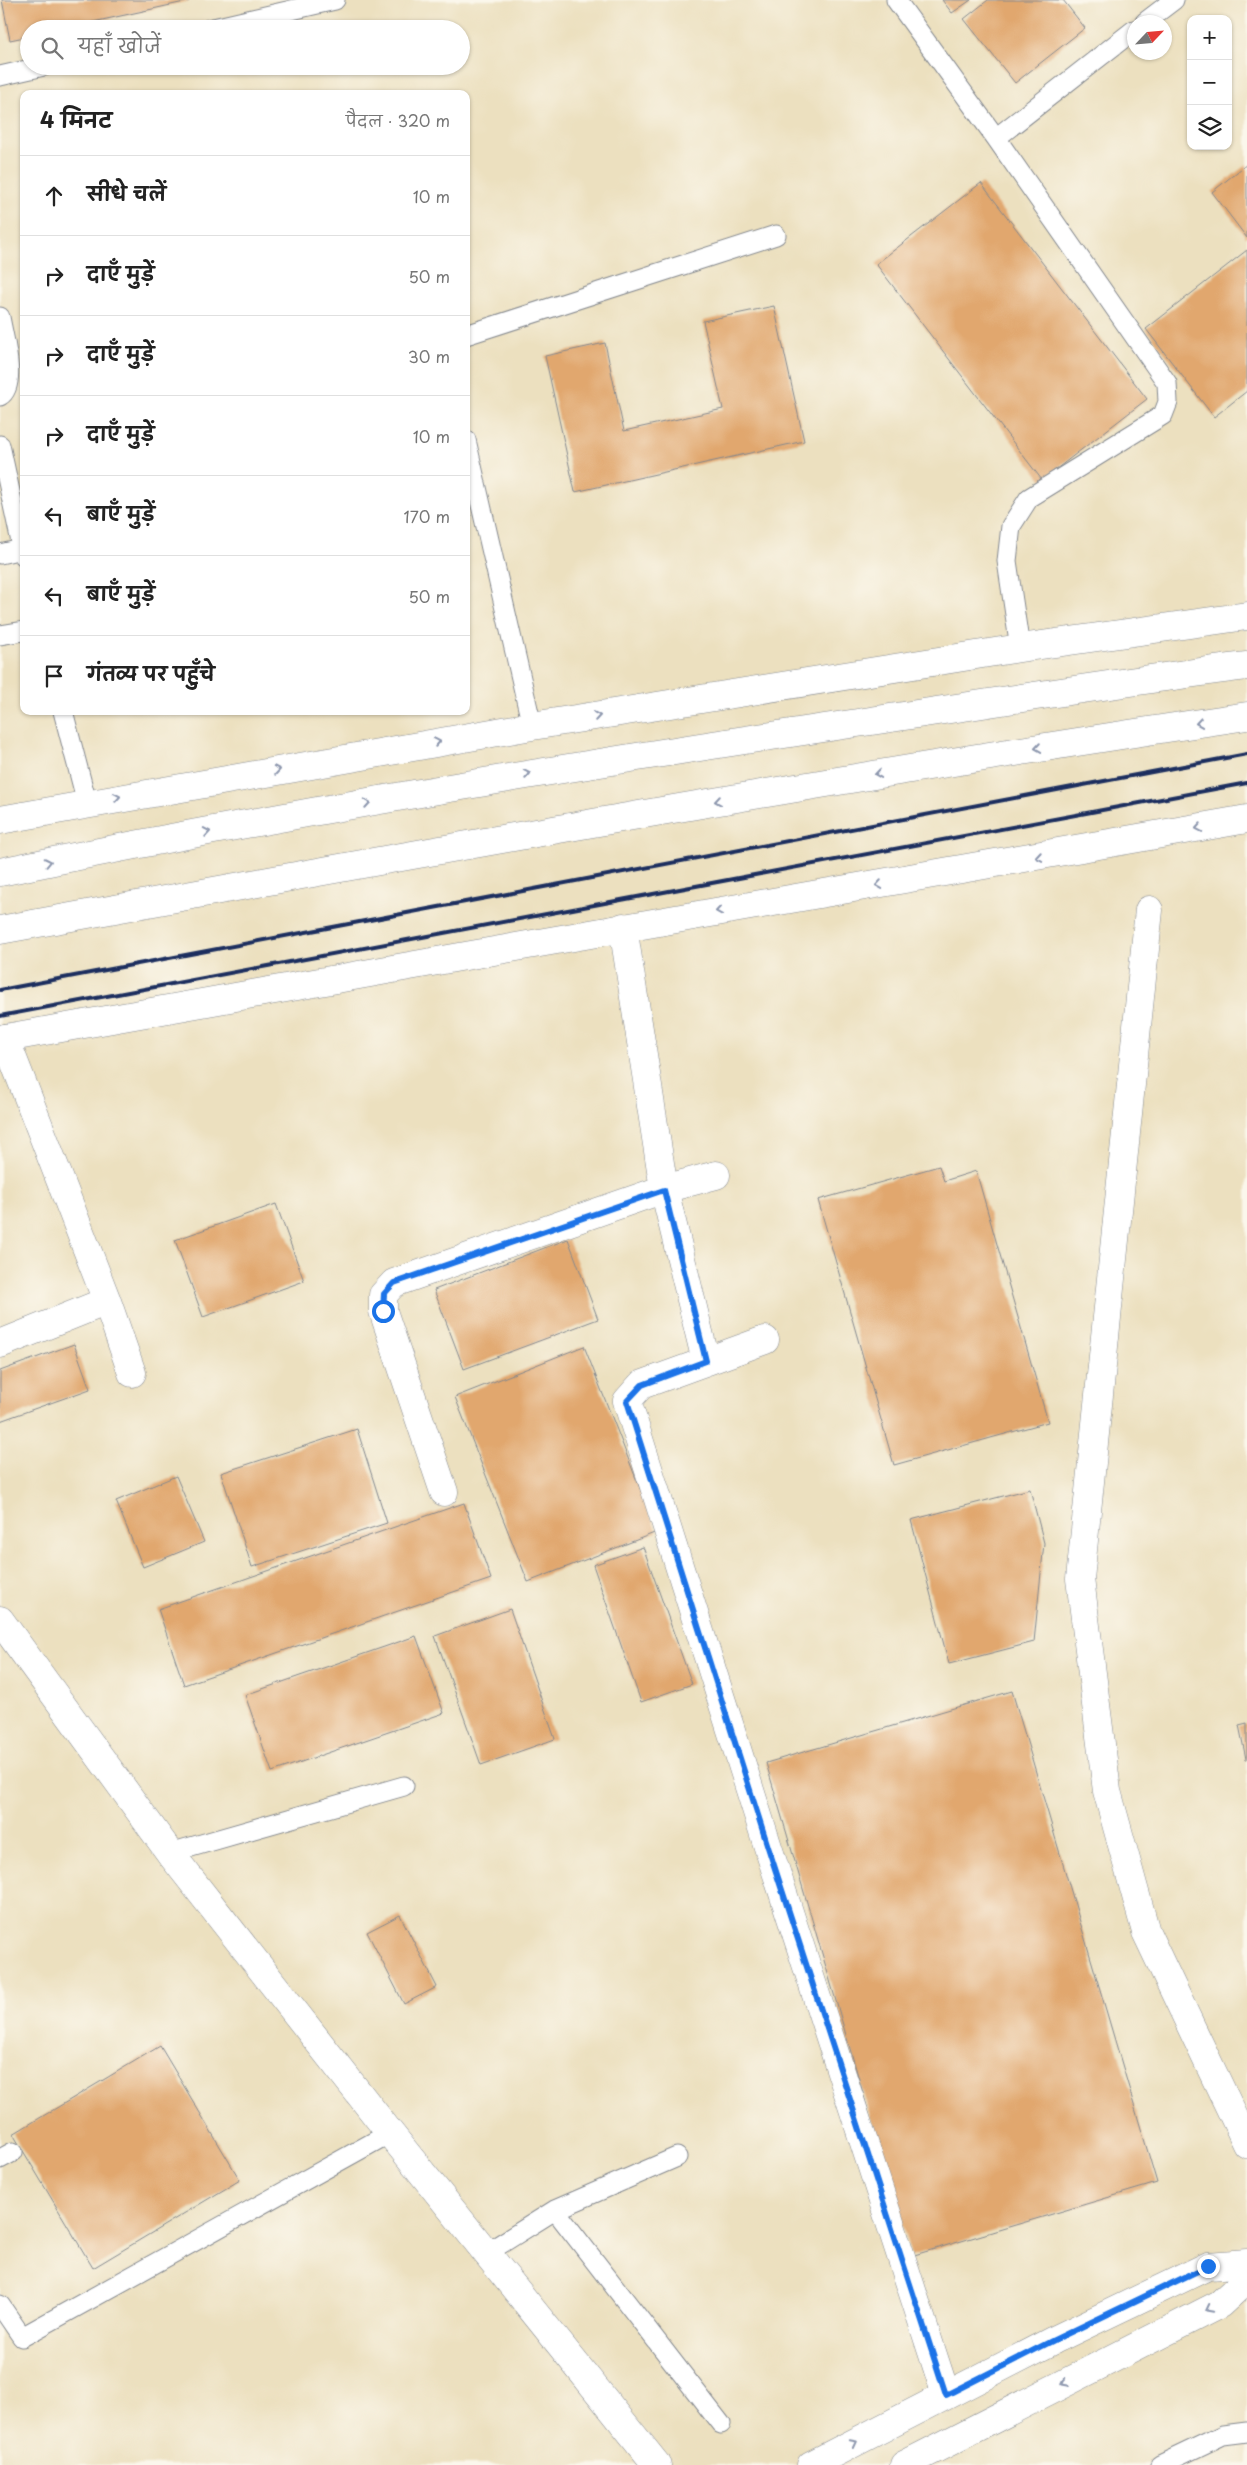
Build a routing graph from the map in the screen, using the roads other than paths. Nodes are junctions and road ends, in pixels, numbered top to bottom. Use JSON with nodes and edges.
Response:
{"nodes":[{"id":1,"x":335,"y":0,"type":"edge"},
{"id":2,"x":896,"y":0,"type":"edge"},
{"id":3,"x":1174,"y":0,"type":"edge"},
{"id":4,"x":1154,"y":15,"type":"edge"},
{"id":5,"x":248,"y":20,"type":"edge"},
{"id":6,"x":1127,"y":35,"type":"edge"},
{"id":7,"x":20,"y":71,"type":"edge"},
{"id":8,"x":0,"y":76,"type":"edge"},
{"id":9,"x":996,"y":138,"type":"junction"},
{"id":10,"x":776,"y":235,"type":"dead end"},
{"id":11,"x":0,"y":317,"type":"edge"},
{"id":12,"x":470,"y":334,"type":"edge"},
{"id":13,"x":0,"y":396,"type":"edge"},
{"id":14,"x":0,"y":445,"type":"edge"},
{"id":15,"x":470,"y":457,"type":"edge"},
{"id":16,"x":20,"y":538,"type":"edge"},
{"id":17,"x":20,"y":552,"type":"edge"},
{"id":18,"x":0,"y":554,"type":"edge"},
{"id":19,"x":1247,"y":616,"type":"edge"},
{"id":20,"x":20,"y":632,"type":"edge"},
{"id":21,"x":0,"y":635,"type":"edge"},
{"id":22,"x":1020,"y":648,"type":"junction"},
{"id":23,"x":1247,"y":666,"type":"edge"},
{"id":24,"x":64,"y":715,"type":"edge"},
{"id":25,"x":1247,"y":716,"type":"edge"},
{"id":26,"x":532,"y":726,"type":"junction"},
{"id":27,"x":87,"y":802,"type":"junction"},
{"id":28,"x":1247,"y":819,"type":"edge"},
{"id":29,"x":0,"y":820,"type":"edge"},
{"id":30,"x":0,"y":872,"type":"edge"},
{"id":31,"x":1149,"y":910,"type":"dead end"},
{"id":32,"x":623,"y":927,"type":"junction"},
{"id":33,"x":0,"y":930,"type":"edge"},
{"id":34,"x":3,"y":1038,"type":"edge"},
{"id":35,"x":716,"y":1175,"type":"dead end"},
{"id":36,"x":664,"y":1190,"type":"junction"},
{"id":37,"x":107,"y":1301,"type":"junction"},
{"id":38,"x":765,"y":1340,"type":"dead end"},
{"id":39,"x":0,"y":1344,"type":"edge"},
{"id":40,"x":706,"y":1361,"type":"junction"},
{"id":41,"x":132,"y":1373,"type":"dead end"},
{"id":42,"x":444,"y":1492,"type":"dead end"},
{"id":43,"x":0,"y":1620,"type":"edge"},
{"id":44,"x":404,"y":1786,"type":"dead end"},
{"id":45,"x":170,"y":1853,"type":"junction"},
{"id":46,"x":390,"y":2133,"type":"junction"},
{"id":47,"x":1247,"y":2144,"type":"edge"},
{"id":48,"x":677,"y":2157,"type":"dead end"},
{"id":49,"x":555,"y":2210,"type":"junction"},
{"id":50,"x":488,"y":2252,"type":"junction"},
{"id":51,"x":1247,"y":2263,"type":"edge"},
{"id":52,"x":1247,"y":2279,"type":"edge"},
{"id":53,"x":0,"y":2305,"type":"edge"},
{"id":54,"x":946,"y":2395,"type":"junction"},
{"id":55,"x":721,"y":2424,"type":"dead end"},
{"id":56,"x":1247,"y":2432,"type":"edge"},
{"id":57,"x":657,"y":2465,"type":"edge"},
{"id":58,"x":811,"y":2465,"type":"edge"},
{"id":59,"x":904,"y":2465,"type":"edge"},
{"id":60,"x":1160,"y":2465,"type":"edge"}],
"edges":[{"from":1,"to":5,"type":"lane"},
{"from":2,"to":9,"type":"lane"},
{"from":3,"to":4,"type":"lane"},
{"from":6,"to":9,"type":"lane"},
{"from":7,"to":8,"type":"lane"},
{"from":9,"to":22,"type":"lane"},
{"from":10,"to":12,"type":"lane"},
{"from":11,"to":13,"type":"lane"},
{"from":14,"to":16,"type":"lane"},
{"from":15,"to":26,"type":"lane"},
{"from":17,"to":18,"type":"lane"},
{"from":19,"to":22,"type":"street"},
{"from":20,"to":21,"type":"lane"},
{"from":26,"to":22,"type":"street","one_way":true},
{"from":30,"to":23,"type":"street","one_way":true},
{"from":24,"to":27,"type":"lane"},
{"from":25,"to":33,"type":"street","one_way":true},
{"from":27,"to":26,"type":"street","one_way":true},
{"from":27,"to":29,"type":"street"},
{"from":28,"to":32,"type":"street","one_way":true},
{"from":31,"to":47,"type":"street"},
{"from":32,"to":34,"type":"street"},
{"from":32,"to":36,"type":"street"},
{"from":34,"to":37,"type":"street"},
{"from":35,"to":36,"type":"street"},
{"from":36,"to":40,"type":"street"},
{"from":36,"to":42,"type":"street"},
{"from":37,"to":39,"type":"street"},
{"from":37,"to":41,"type":"street"},
{"from":38,"to":40,"type":"street"},
{"from":40,"to":54,"type":"street"},
{"from":43,"to":45,"type":"street"},
{"from":44,"to":45,"type":"lane"},
{"from":45,"to":46,"type":"street"},
{"from":46,"to":50,"type":"street"},
{"from":46,"to":53,"type":"lane"},
{"from":48,"to":49,"type":"lane"},
{"from":49,"to":50,"type":"lane"},
{"from":49,"to":55,"type":"lane"},
{"from":50,"to":57,"type":"street"},
{"from":51,"to":54,"type":"street"},
{"from":52,"to":59,"type":"street","one_way":true},
{"from":58,"to":54,"type":"street","one_way":true},
{"from":56,"to":60,"type":"lane"}]}
